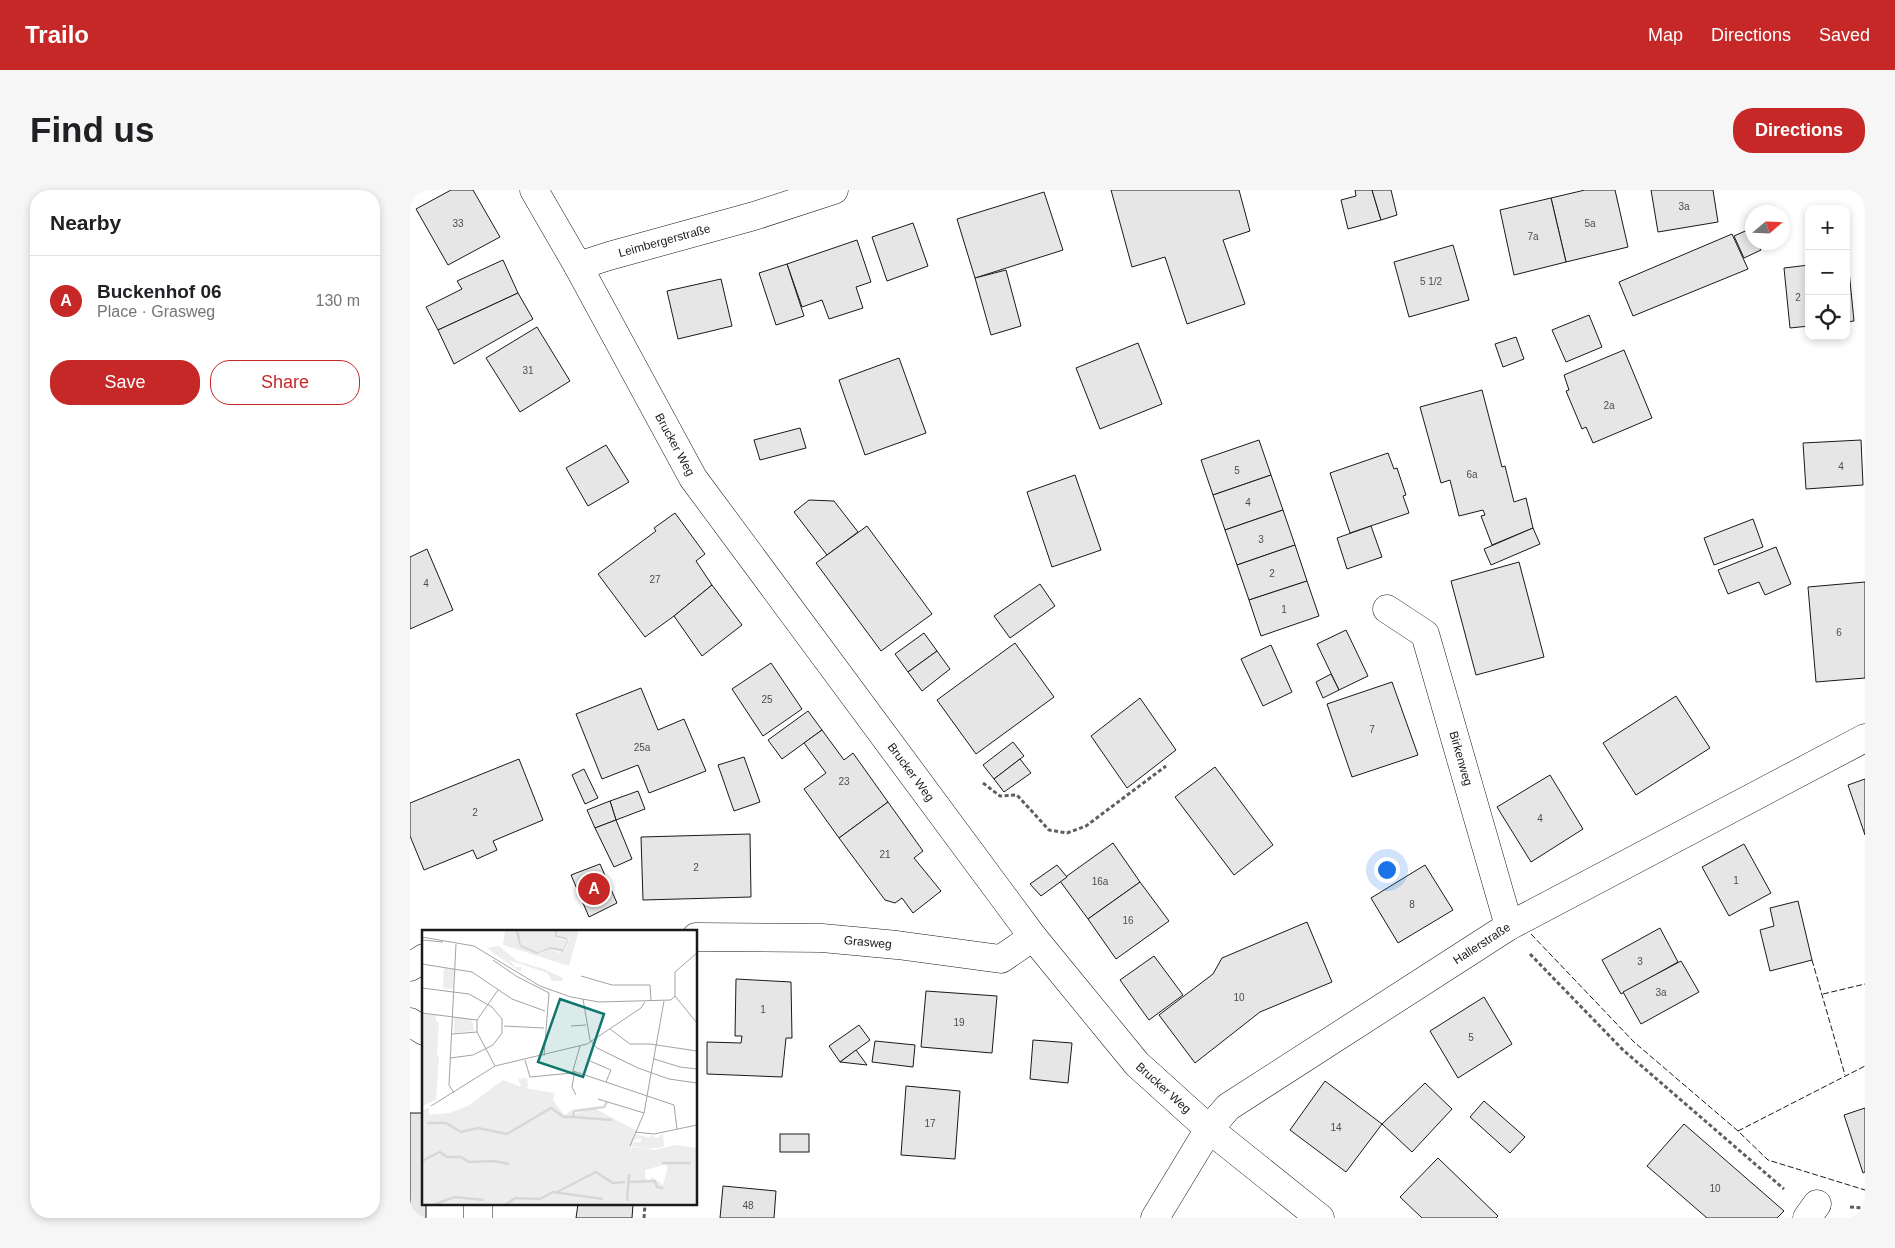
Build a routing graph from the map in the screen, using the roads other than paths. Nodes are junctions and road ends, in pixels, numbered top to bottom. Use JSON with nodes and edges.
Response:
{"nodes":[{"id":1,"x":534,"y":190,"type":"edge"},
{"id":2,"x":834,"y":190,"type":"edge"},
{"id":3,"x":578,"y":266,"type":"junction"},
{"id":4,"x":1387,"y":609,"type":"dead end"},
{"id":5,"x":1865,"y":738,"type":"edge"},
{"id":6,"x":1509,"y":926,"type":"junction"},
{"id":7,"x":698,"y":937,"type":"edge"},
{"id":8,"x":1033,"y":937,"type":"junction"},
{"id":9,"x":410,"y":1022,"type":"edge"},
{"id":10,"x":422,"y":1030,"type":"edge"},
{"id":11,"x":1209,"y":1130,"type":"junction"},
{"id":12,"x":1155,"y":1218,"type":"edge"},
{"id":13,"x":1320,"y":1218,"type":"edge"}],
"edges":[{"from":1,"to":3,"type":"street"},
{"from":2,"to":3,"type":"street","name":"Leimbergerstraße"},
{"from":3,"to":8,"type":"street","name":"Brucker Weg"},
{"from":4,"to":6,"type":"street","name":"Birkenweg"},
{"from":5,"to":6,"type":"street","name":"Hallerstraße"},
{"from":6,"to":11,"type":"street","name":"Hallerstraße"},
{"from":7,"to":8,"type":"street","name":"Grasweg"},
{"from":8,"to":11,"type":"street","name":"Brucker Weg"},
{"from":9,"to":10,"type":"street"},
{"from":11,"to":12,"type":"street","name":"Hallerstraße"},
{"from":11,"to":13,"type":"street","name":"Brucker Weg"}]}
